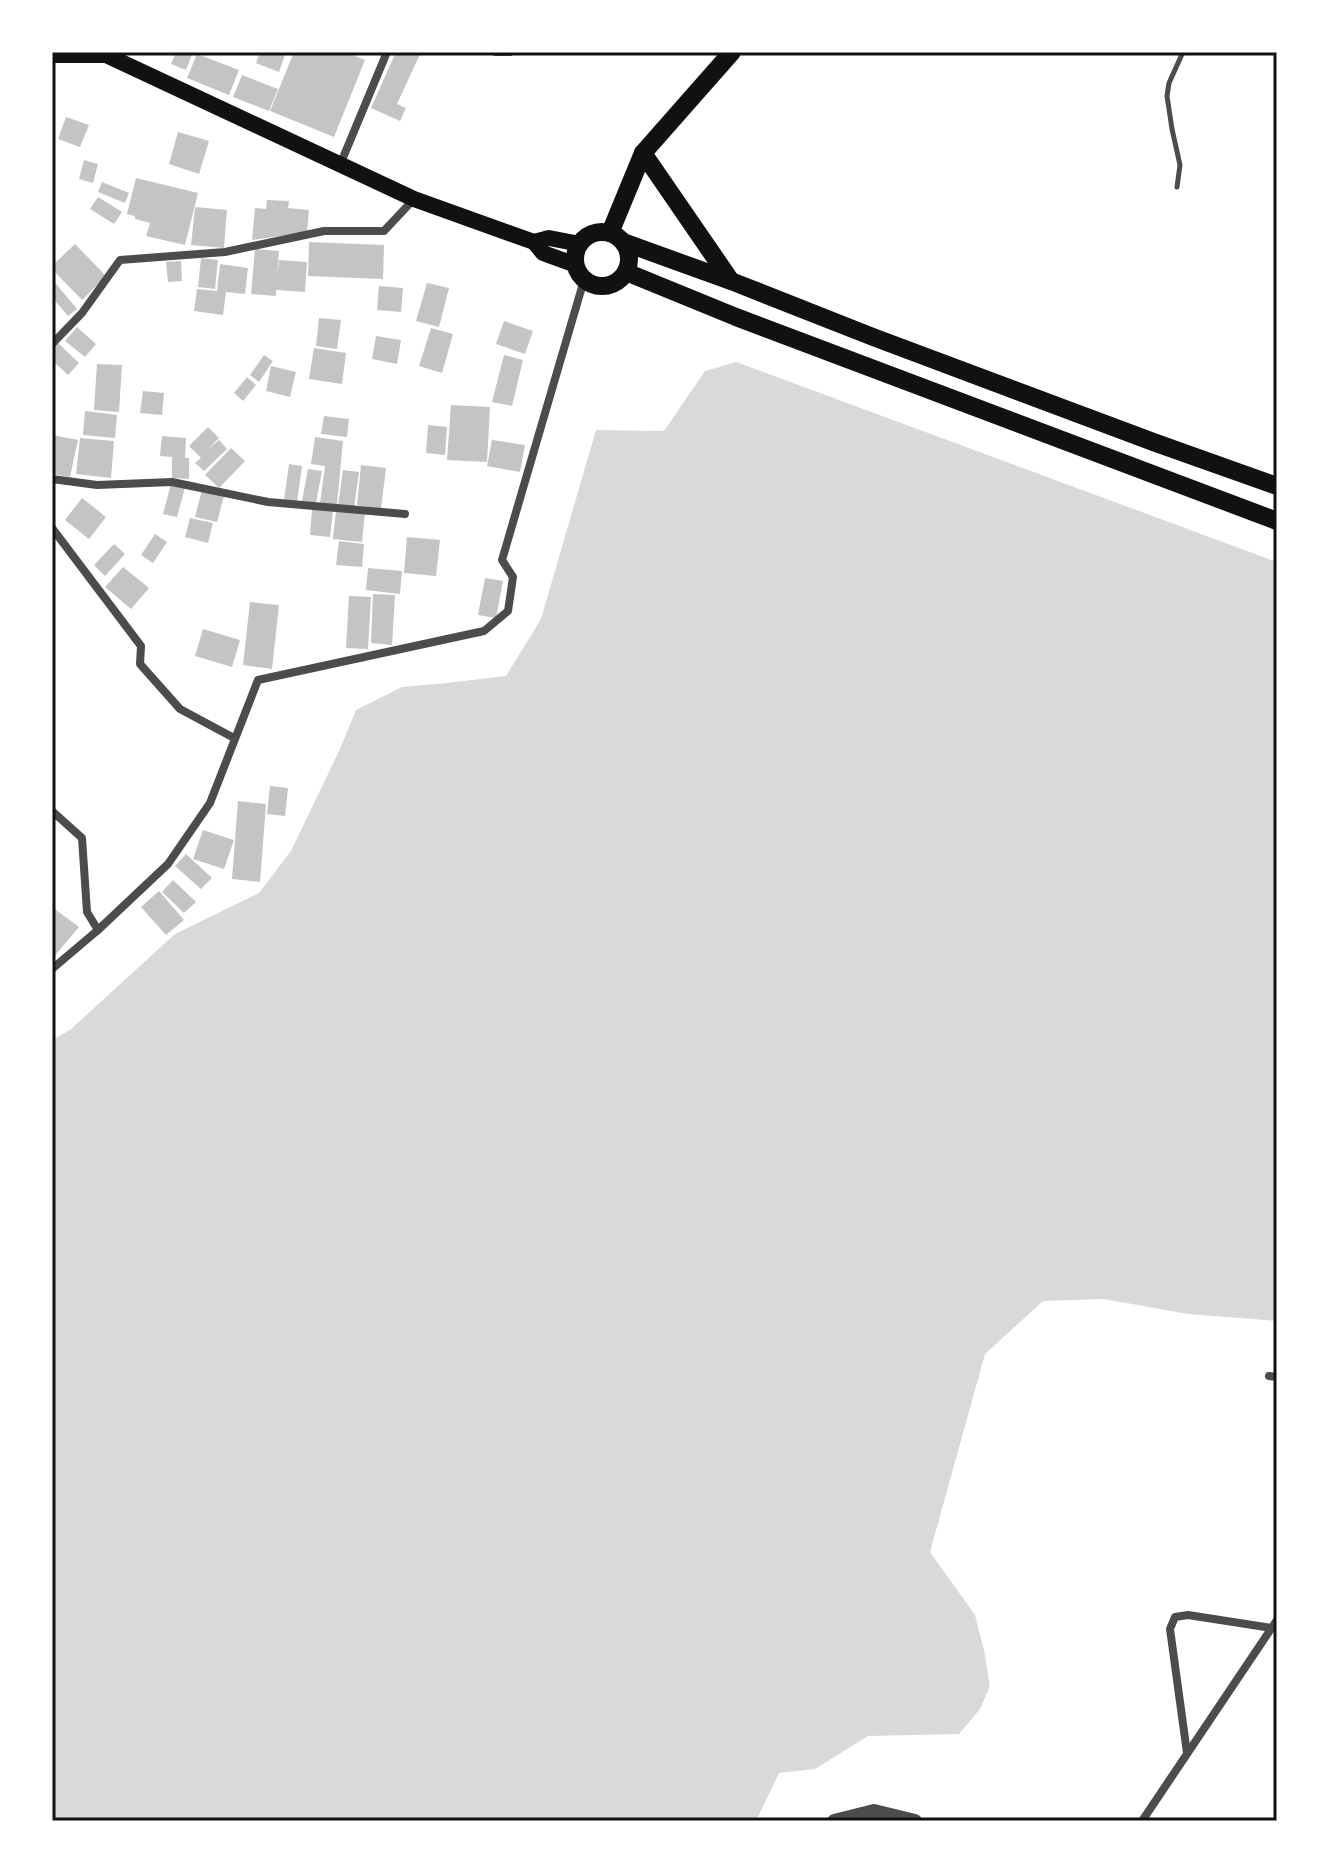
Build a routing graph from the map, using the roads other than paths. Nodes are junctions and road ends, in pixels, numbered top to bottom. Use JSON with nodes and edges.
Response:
{"nodes":[{"id":1,"x":387,"y":52,"type":"edge"},
{"id":2,"x":496,"y":52,"type":"edge"},
{"id":3,"x":510,"y":52,"type":"edge"},
{"id":4,"x":732,"y":52,"type":"edge"},
{"id":5,"x":1183,"y":52,"type":"edge"},
{"id":6,"x":106,"y":54,"type":"edge"},
{"id":7,"x":52,"y":55,"type":"edge"},
{"id":8,"x":643,"y":153,"type":"junction"},
{"id":9,"x":340,"y":165,"type":"junction"},
{"id":10,"x":1177,"y":187,"type":"dead end"},
{"id":11,"x":414,"y":199,"type":"junction"},
{"id":12,"x":616,"y":238,"type":"junction"},
{"id":13,"x":534,"y":242,"type":"junction"},
{"id":14,"x":580,"y":244,"type":"junction"},
{"id":15,"x":580,"y":272,"type":"junction"},
{"id":16,"x":626,"y":272,"type":"junction"},
{"id":17,"x":731,"y":281,"type":"junction"},
{"id":18,"x":52,"y":344,"type":"edge"},
{"id":19,"x":52,"y":479,"type":"edge"},
{"id":20,"x":1277,"y":486,"type":"edge"},
{"id":21,"x":405,"y":514,"type":"dead end"},
{"id":22,"x":1277,"y":521,"type":"edge"},
{"id":23,"x":52,"y":528,"type":"edge"},
{"id":24,"x":234,"y":738,"type":"junction"},
{"id":25,"x":52,"y":811,"type":"edge"},
{"id":26,"x":98,"y":930,"type":"junction"},
{"id":27,"x":52,"y":969,"type":"edge"},
{"id":28,"x":1274,"y":1624,"type":"edge"},
{"id":29,"x":1187,"y":1754,"type":"junction"},
{"id":30,"x":834,"y":1821,"type":"edge"},
{"id":31,"x":915,"y":1821,"type":"edge"},
{"id":32,"x":1142,"y":1821,"type":"edge"}],
"edges":[{"from":1,"to":9,"type":"street"},
{"from":2,"to":3,"type":"street"},
{"from":4,"to":8,"type":"main road"},
{"from":5,"to":10,"type":"lane"},
{"from":6,"to":7,"type":"main road"},
{"from":6,"to":9,"type":"main road"},
{"from":8,"to":12,"type":"main road"},
{"from":8,"to":17,"type":"main road"},
{"from":9,"to":11,"type":"main road"},
{"from":11,"to":13,"type":"main road"},
{"from":11,"to":18,"type":"street"},
{"from":12,"to":14,"type":"main road"},
{"from":12,"to":16,"type":"main road"},
{"from":12,"to":17,"type":"main road"},
{"from":13,"to":14,"type":"main road"},
{"from":13,"to":15,"type":"main road"},
{"from":14,"to":15,"type":"main road"},
{"from":15,"to":16,"type":"main road"},
{"from":15,"to":24,"type":"street"},
{"from":16,"to":22,"type":"main road"},
{"from":17,"to":20,"type":"main road"},
{"from":19,"to":21,"type":"street"},
{"from":23,"to":24,"type":"street"},
{"from":24,"to":26,"type":"street"},
{"from":25,"to":26,"type":"street"},
{"from":26,"to":27,"type":"street"},
{"from":28,"to":29,"type":"street"},
{"from":28,"to":29,"type":"street"},
{"from":29,"to":32,"type":"street"},
{"from":30,"to":31,"type":"street"}]}
